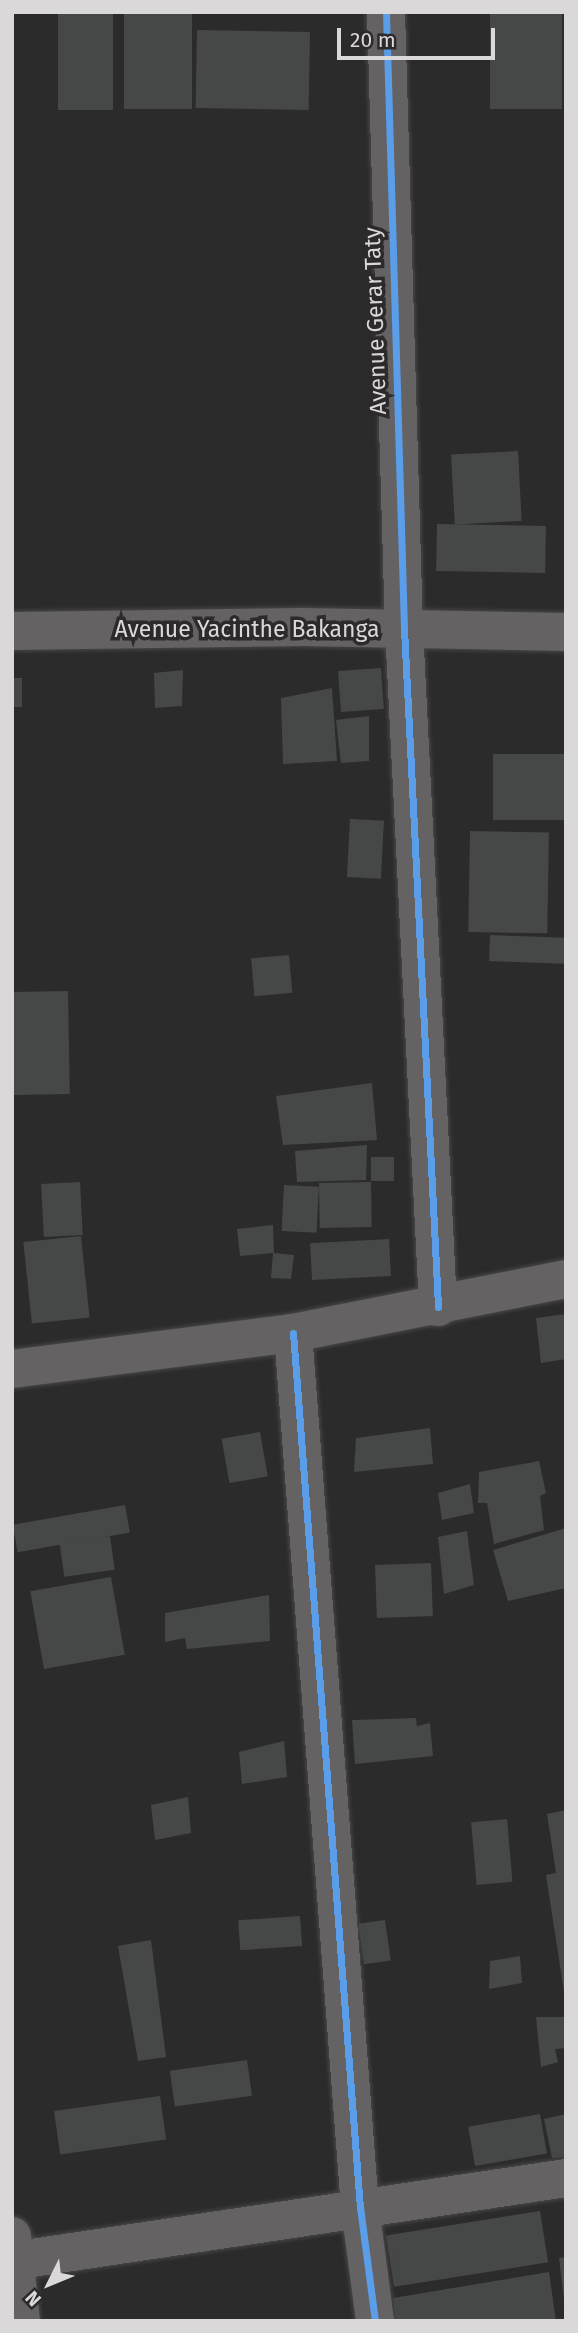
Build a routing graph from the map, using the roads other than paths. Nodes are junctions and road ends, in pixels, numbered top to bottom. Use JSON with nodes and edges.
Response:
{"nodes":[{"id":1,"x":386,"y":12,"type":"edge"},
{"id":2,"x":404,"y":628,"type":"junction"},
{"id":3,"x":12,"y":631,"type":"edge"},
{"id":4,"x":566,"y":632,"type":"edge"},
{"id":5,"x":566,"y":1279,"type":"edge"},
{"id":6,"x":438,"y":1307,"type":"junction"},
{"id":7,"x":293,"y":1333,"type":"junction"},
{"id":8,"x":12,"y":1369,"type":"edge"},
{"id":9,"x":566,"y":2178,"type":"edge"},
{"id":10,"x":360,"y":2207,"type":"junction"},
{"id":11,"x":13,"y":2252,"type":"edge"},
{"id":12,"x":21,"y":2321,"type":"edge"},
{"id":13,"x":374,"y":2321,"type":"edge"}],
"edges":[{"from":1,"to":2,"type":"street","name":"Avenue Gerar Taty"},
{"from":2,"to":3,"type":"street","name":"Avenue Yacinthe Bakanga"},
{"from":2,"to":4,"type":"street","name":"Avenue Yacinthe Bakanga"},
{"from":2,"to":6,"type":"street","name":"Avenue Gerar Taty"},
{"from":5,"to":6,"type":"street"},
{"from":6,"to":7,"type":"street"},
{"from":7,"to":8,"type":"street"},
{"from":7,"to":10,"type":"street"},
{"from":9,"to":10,"type":"street"},
{"from":10,"to":11,"type":"street"},
{"from":10,"to":13,"type":"street"},
{"from":11,"to":12,"type":"street"}]}
